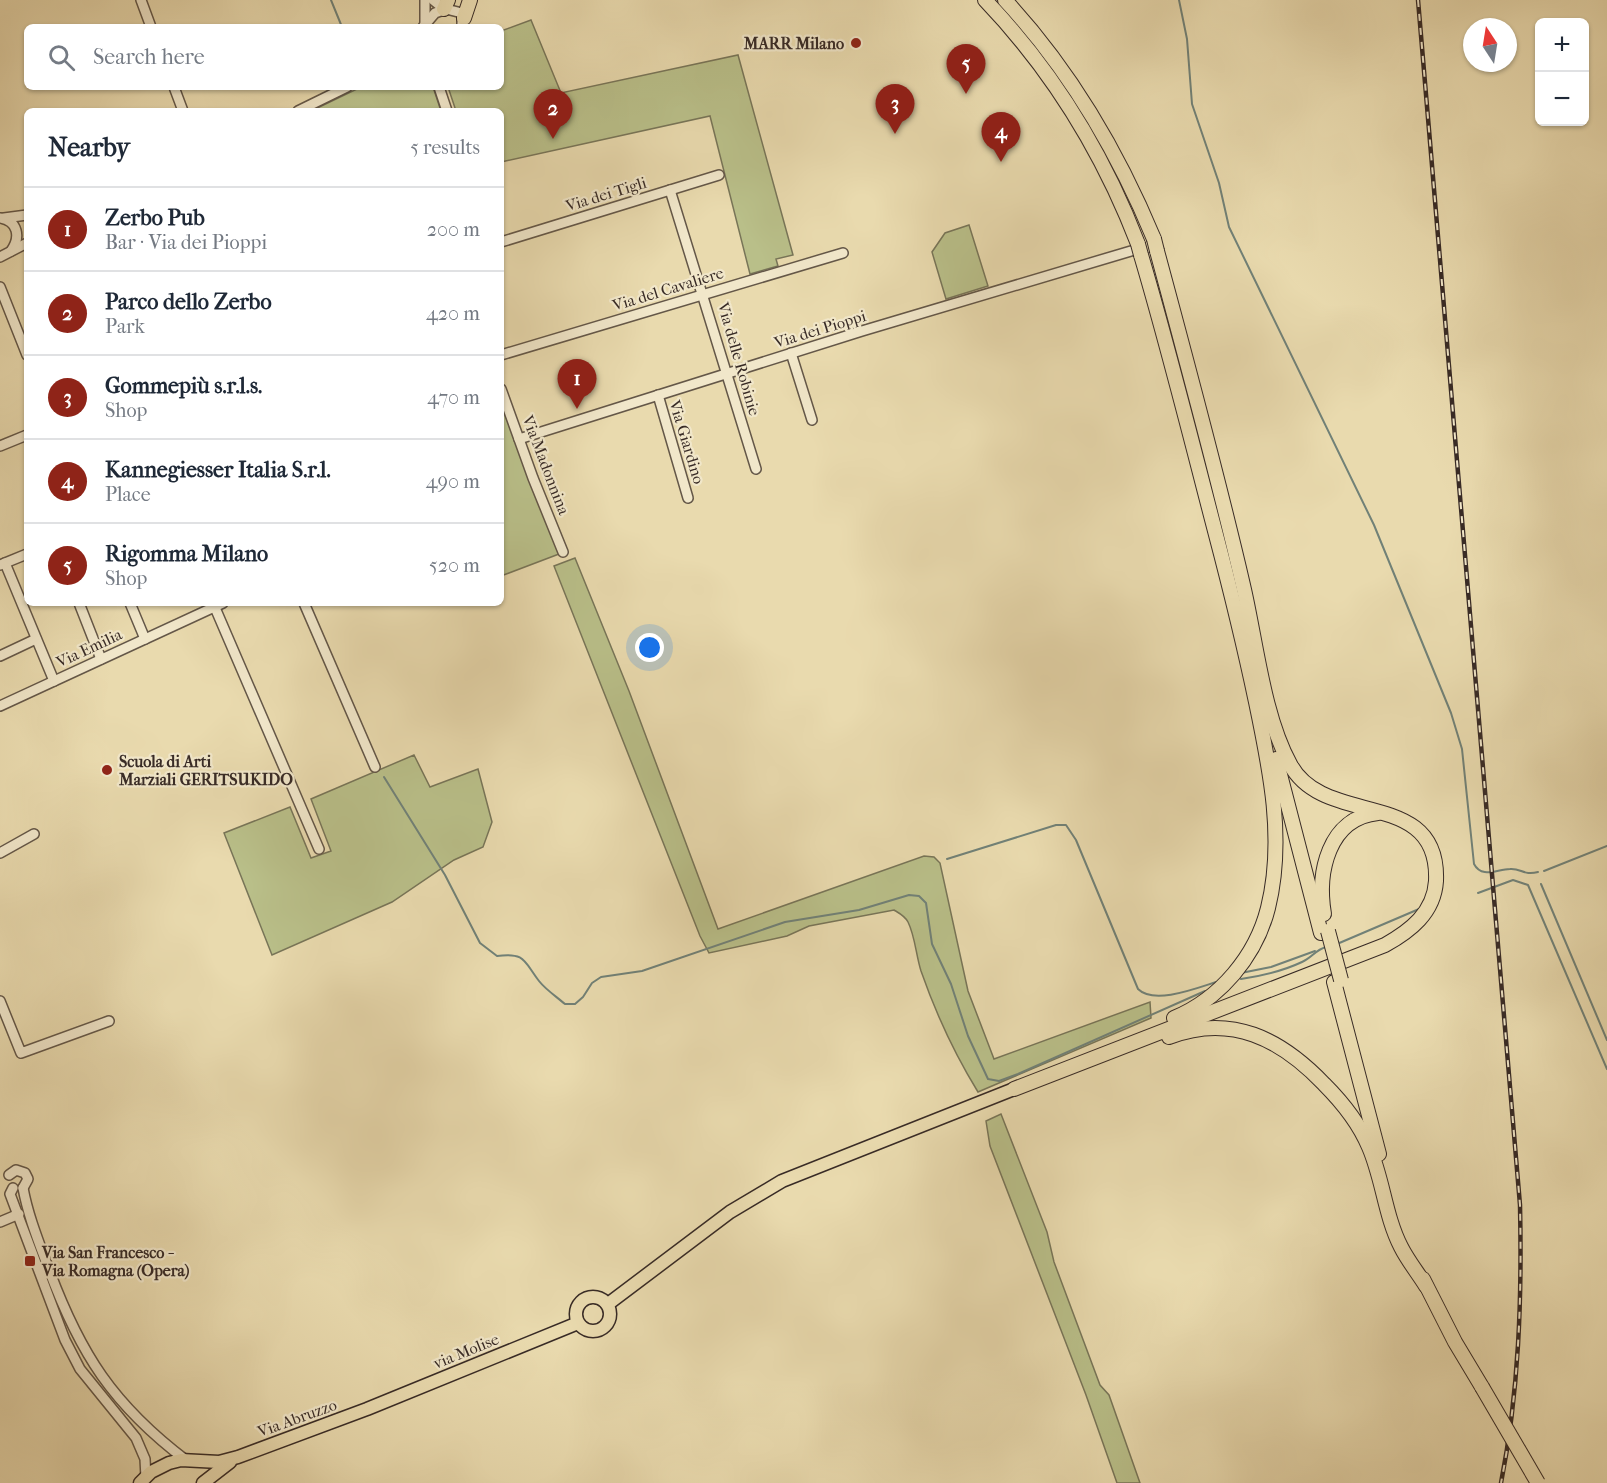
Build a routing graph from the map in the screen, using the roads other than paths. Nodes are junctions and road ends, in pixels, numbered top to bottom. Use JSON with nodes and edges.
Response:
{"nodes":[{"id":1,"x":141,"y":0,"type":"edge"},
{"id":2,"x":425,"y":0,"type":"edge"},
{"id":3,"x":470,"y":0,"type":"edge"},
{"id":4,"x":985,"y":0,"type":"edge"},
{"id":5,"x":1005,"y":0,"type":"edge"},
{"id":6,"x":442,"y":3,"type":"edge"},
{"id":7,"x":463,"y":22,"type":"edge"},
{"id":8,"x":150,"y":24,"type":"edge"},
{"id":9,"x":424,"y":24,"type":"edge"},
{"id":10,"x":425,"y":24,"type":"edge"},
{"id":11,"x":175,"y":90,"type":"edge"},
{"id":12,"x":341,"y":90,"type":"edge"},
{"id":13,"x":440,"y":90,"type":"edge"},
{"id":14,"x":182,"y":108,"type":"edge"},
{"id":15,"x":304,"y":108,"type":"edge"},
{"id":16,"x":446,"y":108,"type":"edge"},
{"id":17,"x":719,"y":175,"type":"dead end"},
{"id":18,"x":670,"y":190,"type":"junction"},
{"id":19,"x":24,"y":216,"type":"edge"},
{"id":20,"x":1,"y":218,"type":"edge"},
{"id":21,"x":504,"y":241,"type":"edge"},
{"id":22,"x":24,"y":244,"type":"edge"},
{"id":23,"x":11,"y":250,"type":"junction"},
{"id":24,"x":1137,"y":250,"type":"junction"},
{"id":25,"x":843,"y":253,"type":"dead end"},
{"id":26,"x":0,"y":256,"type":"edge"},
{"id":27,"x":0,"y":287,"type":"edge"},
{"id":28,"x":704,"y":294,"type":"junction"},
{"id":29,"x":24,"y":347,"type":"edge"},
{"id":30,"x":504,"y":354,"type":"edge"},
{"id":31,"x":791,"y":354,"type":"junction"},
{"id":32,"x":726,"y":374,"type":"junction"},
{"id":33,"x":658,"y":395,"type":"junction"},
{"id":34,"x":504,"y":397,"type":"edge"},
{"id":35,"x":812,"y":420,"type":"dead end"},
{"id":36,"x":24,"y":436,"type":"edge"},
{"id":37,"x":519,"y":439,"type":"junction"},
{"id":38,"x":0,"y":446,"type":"edge"},
{"id":39,"x":756,"y":469,"type":"dead end"},
{"id":40,"x":688,"y":498,"type":"dead end"},
{"id":41,"x":564,"y":552,"type":"dead end"},
{"id":42,"x":24,"y":555,"type":"edge"},
{"id":43,"x":2,"y":564,"type":"edge"},
{"id":44,"x":80,"y":606,"type":"edge"},
{"id":45,"x":131,"y":606,"type":"edge"},
{"id":46,"x":213,"y":606,"type":"edge"},
{"id":47,"x":218,"y":606,"type":"edge"},
{"id":48,"x":305,"y":606,"type":"edge"},
{"id":49,"x":1247,"y":631,"type":"junction"},
{"id":50,"x":36,"y":639,"type":"junction"},
{"id":51,"x":145,"y":639,"type":"junction"},
{"id":52,"x":0,"y":656,"type":"edge"},
{"id":53,"x":101,"y":659,"type":"junction"},
{"id":54,"x":54,"y":681,"type":"junction"},
{"id":55,"x":0,"y":706,"type":"edge"},
{"id":56,"x":375,"y":767,"type":"dead end"},
{"id":57,"x":1391,"y":813,"type":"junction"},
{"id":58,"x":34,"y":834,"type":"dead end"},
{"id":59,"x":319,"y":849,"type":"dead end"},
{"id":60,"x":0,"y":853,"type":"edge"},
{"id":61,"x":1325,"y":932,"type":"junction"},
{"id":62,"x":0,"y":1001,"type":"edge"},
{"id":63,"x":109,"y":1021,"type":"dead end"},
{"id":64,"x":1047,"y":1076,"type":"junction"},
{"id":65,"x":1014,"y":1089,"type":"joint"},
{"id":66,"x":0,"y":1169,"type":"edge"},
{"id":67,"x":9,"y":1175,"type":"junction"},
{"id":68,"x":18,"y":1188,"type":"junction"},
{"id":69,"x":19,"y":1214,"type":"junction"},
{"id":70,"x":0,"y":1222,"type":"edge"},
{"id":71,"x":1426,"y":1286,"type":"junction"},
{"id":72,"x":608,"y":1304,"type":"junction"},
{"id":73,"x":578,"y":1323,"type":"junction"},
{"id":74,"x":367,"y":1409,"type":"joint"},
{"id":75,"x":238,"y":1457,"type":"junction"},
{"id":76,"x":187,"y":1461,"type":"junction"},
{"id":77,"x":208,"y":1481,"type":"edge"},
{"id":78,"x":143,"y":1482,"type":"edge"},
{"id":79,"x":197,"y":1483,"type":"edge"},
{"id":80,"x":1538,"y":1483,"type":"edge"}],
"edges":[{"from":1,"to":8,"type":"street"},
{"from":2,"to":9,"type":"street"},
{"from":3,"to":7,"type":"highway"},
{"from":4,"to":24,"type":"highway"},
{"from":5,"to":49,"type":"highway"},
{"from":6,"to":7,"type":"street"},
{"from":6,"to":10,"type":"street"},
{"from":11,"to":14,"type":"street"},
{"from":12,"to":15,"type":"street"},
{"from":13,"to":16,"type":"street"},
{"from":17,"to":18,"type":"street","name":"Via dei Tigli"},
{"from":18,"to":21,"type":"street","name":"Via dei Tigli"},
{"from":18,"to":28,"type":"street","name":"Via delle Robinie"},
{"from":19,"to":20,"type":"street"},
{"from":20,"to":23,"type":"street"},
{"from":22,"to":23,"type":"street"},
{"from":23,"to":26,"type":"street"},
{"from":24,"to":31,"type":"street","name":"Via dei Pioppi"},
{"from":24,"to":49,"type":"highway"},
{"from":25,"to":28,"type":"street","name":"Via del Cavaliere"},
{"from":27,"to":29,"type":"street"},
{"from":28,"to":30,"type":"street","name":"Via del Cavaliere"},
{"from":28,"to":32,"type":"street","name":"Via delle Robinie"},
{"from":31,"to":32,"type":"street","name":"Via dei Pioppi"},
{"from":31,"to":35,"type":"street"},
{"from":32,"to":33,"type":"street","name":"Via dei Pioppi"},
{"from":32,"to":39,"type":"street","name":"Via delle Robinie"},
{"from":33,"to":37,"type":"street","name":"Via dei Pioppi"},
{"from":33,"to":40,"type":"street","name":"Via Giardino"},
{"from":34,"to":37,"type":"street","name":"Via Madonnina"},
{"from":36,"to":38,"type":"street"},
{"from":37,"to":41,"type":"street","name":"Via Madonnina"},
{"from":42,"to":43,"type":"street"},
{"from":43,"to":50,"type":"street"},
{"from":44,"to":53,"type":"street"},
{"from":45,"to":51,"type":"street"},
{"from":46,"to":51,"type":"street","name":"Via Emilia"},
{"from":47,"to":59,"type":"street"},
{"from":48,"to":56,"type":"street"},
{"from":49,"to":57,"type":"highway"},
{"from":49,"to":61,"type":"highway"},
{"from":49,"to":64,"type":"highway"},
{"from":50,"to":52,"type":"street"},
{"from":50,"to":54,"type":"street"},
{"from":51,"to":53,"type":"street","name":"Via Emilia"},
{"from":53,"to":54,"type":"street","name":"Via Emilia"},
{"from":54,"to":55,"type":"street","name":"Via Emilia"},
{"from":57,"to":61,"type":"highway"},
{"from":57,"to":64,"type":"highway"},
{"from":58,"to":60,"type":"street"},
{"from":61,"to":71,"type":"highway"},
{"from":62,"to":63,"type":"street"},
{"from":64,"to":65,"type":"highway"},
{"from":64,"to":71,"type":"highway"},
{"from":65,"to":72,"type":"main road"},
{"from":66,"to":67,"type":"street"},
{"from":67,"to":68,"type":"street"},
{"from":67,"to":68,"type":"street"},
{"from":68,"to":69,"type":"street"},
{"from":68,"to":76,"type":"street"},
{"from":69,"to":70,"type":"street"},
{"from":69,"to":78,"type":"street"},
{"from":71,"to":80,"type":"highway","bridge":true},
{"from":72,"to":73,"type":"main road"},
{"from":72,"to":73,"type":"main road"},
{"from":73,"to":74,"type":"main road","name":"via Molise"},
{"from":74,"to":75,"type":"main road","name":"Via Abruzzo"},
{"from":75,"to":76,"type":"main road","name":"Via Abruzzo"},
{"from":75,"to":77,"type":"main road","name":"Via Abruzzo"},
{"from":76,"to":78,"type":"main road","name":"Via Abruzzo"},
{"from":76,"to":79,"type":"main road"}]}
